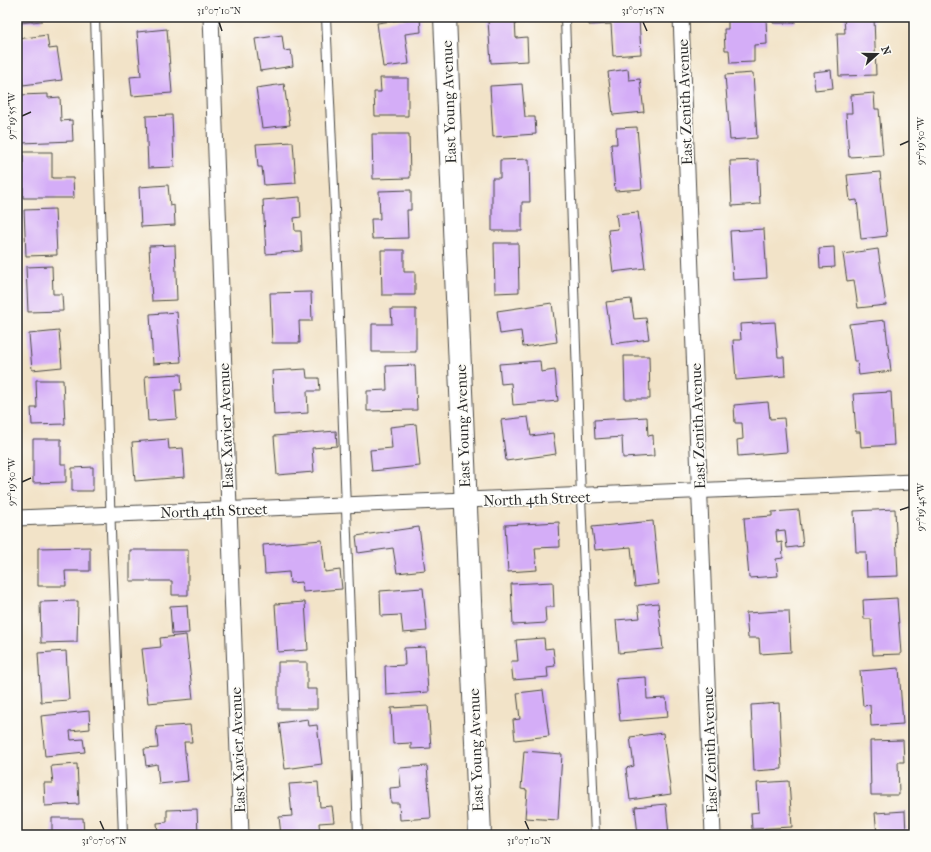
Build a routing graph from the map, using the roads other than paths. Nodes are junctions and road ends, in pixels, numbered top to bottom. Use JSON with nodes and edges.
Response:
{"nodes":[{"id":1,"x":95,"y":17,"type":"edge"},
{"id":2,"x":211,"y":17,"type":"edge"},
{"id":3,"x":326,"y":17,"type":"edge"},
{"id":4,"x":446,"y":17,"type":"edge"},
{"id":5,"x":565,"y":17,"type":"edge"},
{"id":6,"x":681,"y":17,"type":"edge"},
{"id":7,"x":914,"y":482,"type":"edge"},
{"id":8,"x":700,"y":492,"type":"junction"},
{"id":9,"x":581,"y":497,"type":"junction"},
{"id":10,"x":466,"y":502,"type":"junction"},
{"id":11,"x":345,"y":506,"type":"junction"},
{"id":12,"x":229,"y":511,"type":"junction"},
{"id":13,"x":111,"y":515,"type":"junction"},
{"id":14,"x":17,"y":518,"type":"edge"},
{"id":15,"x":124,"y":835,"type":"edge"},
{"id":16,"x":241,"y":835,"type":"edge"},
{"id":17,"x":358,"y":835,"type":"edge"},
{"id":18,"x":480,"y":835,"type":"edge"},
{"id":19,"x":595,"y":835,"type":"edge"},
{"id":20,"x":714,"y":835,"type":"edge"}],
"edges":[{"from":1,"to":13,"type":"lane"},
{"from":2,"to":12,"type":"street","name":"East Xavier Avenue"},
{"from":3,"to":11,"type":"lane"},
{"from":4,"to":10,"type":"street","name":"East Young Avenue"},
{"from":5,"to":9,"type":"lane"},
{"from":6,"to":8,"type":"street","name":"East Zenith Avenue"},
{"from":7,"to":8,"type":"street","name":"North 4th Street"},
{"from":8,"to":9,"type":"street","name":"North 4th Street"},
{"from":8,"to":20,"type":"street","name":"East Zenith Avenue"},
{"from":9,"to":10,"type":"street","name":"North 4th Street"},
{"from":9,"to":19,"type":"lane"},
{"from":10,"to":11,"type":"street","name":"North 4th Street"},
{"from":10,"to":18,"type":"street","name":"East Young Avenue"},
{"from":11,"to":12,"type":"street","name":"North 4th Street"},
{"from":11,"to":17,"type":"lane"},
{"from":12,"to":13,"type":"street","name":"North 4th Street"},
{"from":12,"to":16,"type":"street","name":"East Xavier Avenue"},
{"from":13,"to":14,"type":"street","name":"North 4th Street"},
{"from":13,"to":15,"type":"lane"}]}
